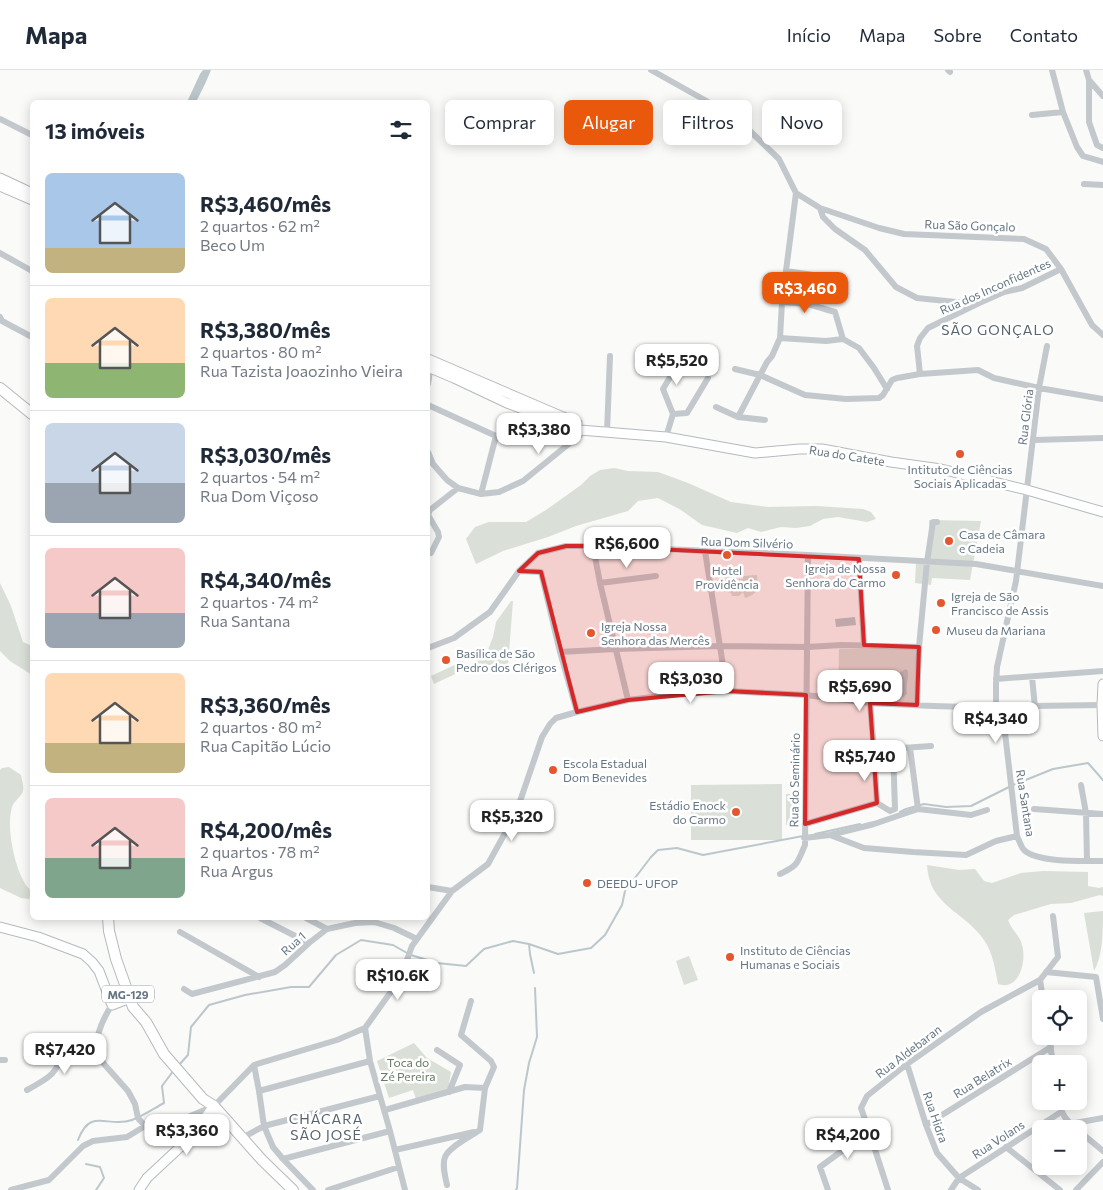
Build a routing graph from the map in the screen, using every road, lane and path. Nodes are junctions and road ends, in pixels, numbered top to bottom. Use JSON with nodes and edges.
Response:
{"nodes":[{"id":1,"x":651,"y":70,"type":"edge"},
{"id":2,"x":1052,"y":70,"type":"edge"},
{"id":3,"x":1086,"y":70,"type":"edge"},
{"id":4,"x":1089,"y":80,"type":"junction"},
{"id":5,"x":1103,"y":96,"type":"edge"},
{"id":6,"x":1063,"y":112,"type":"junction"},
{"id":7,"x":1032,"y":115,"type":"dead end"},
{"id":8,"x":0,"y":119,"type":"edge"},
{"id":9,"x":30,"y":134,"type":"edge"},
{"id":10,"x":1103,"y":148,"type":"edge"},
{"id":11,"x":1103,"y":162,"type":"edge"},
{"id":12,"x":0,"y":178,"type":"edge"},
{"id":13,"x":1084,"y":184,"type":"dead end"},
{"id":14,"x":1103,"y":185,"type":"edge"},
{"id":15,"x":0,"y":186,"type":"edge"},
{"id":16,"x":796,"y":193,"type":"junction"},
{"id":17,"x":30,"y":195,"type":"edge"},
{"id":18,"x":820,"y":208,"type":"junction"},
{"id":19,"x":0,"y":254,"type":"edge"},
{"id":20,"x":1061,"y":269,"type":"junction"},
{"id":21,"x":30,"y":270,"type":"edge"},
{"id":22,"x":786,"y":271,"type":"junction"},
{"id":23,"x":782,"y":302,"type":"junction"},
{"id":24,"x":808,"y":304,"type":"junction"},
{"id":25,"x":977,"y":304,"type":"junction"},
{"id":26,"x":0,"y":317,"type":"edge"},
{"id":27,"x":1103,"y":335,"type":"edge"},
{"id":28,"x":30,"y":336,"type":"edge"},
{"id":29,"x":780,"y":338,"type":"junction"},
{"id":30,"x":843,"y":339,"type":"junction"},
{"id":31,"x":1047,"y":346,"type":"dead end"},
{"id":32,"x":610,"y":356,"type":"dead end"},
{"id":33,"x":682,"y":357,"type":"dead end"},
{"id":34,"x":430,"y":365,"type":"edge"},
{"id":35,"x":735,"y":369,"type":"dead end"},
{"id":36,"x":920,"y":374,"type":"junction"},
{"id":37,"x":760,"y":375,"type":"junction"},
{"id":38,"x":708,"y":378,"type":"dead end"},
{"id":39,"x":0,"y":388,"type":"edge"},
{"id":40,"x":1039,"y":388,"type":"junction"},
{"id":41,"x":887,"y":389,"type":"junction"},
{"id":42,"x":1103,"y":399,"type":"edge"},
{"id":43,"x":430,"y":406,"type":"edge"},
{"id":44,"x":716,"y":406,"type":"dead end"},
{"id":45,"x":30,"y":412,"type":"edge"},
{"id":46,"x":673,"y":414,"type":"junction"},
{"id":47,"x":738,"y":416,"type":"junction"},
{"id":48,"x":765,"y":420,"type":"dead end"},
{"id":49,"x":586,"y":430,"type":"junction"},
{"id":50,"x":607,"y":432,"type":"junction"},
{"id":51,"x":666,"y":437,"type":"junction"},
{"id":52,"x":1103,"y":438,"type":"edge"},
{"id":53,"x":1034,"y":440,"type":"junction"},
{"id":54,"x":430,"y":457,"type":"edge"},
{"id":55,"x":458,"y":488,"type":"junction"},
{"id":56,"x":1027,"y":490,"type":"junction"},
{"id":57,"x":481,"y":494,"type":"junction"},
{"id":58,"x":430,"y":510,"type":"edge"},
{"id":59,"x":1103,"y":512,"type":"edge"},
{"id":60,"x":430,"y":519,"type":"edge"},
{"id":61,"x":937,"y":522,"type":"dead end"},
{"id":62,"x":593,"y":546,"type":"junction"},
{"id":63,"x":705,"y":551,"type":"junction"},
{"id":64,"x":431,"y":553,"type":"dead end"},
{"id":65,"x":808,"y":555,"type":"junction"},
{"id":66,"x":859,"y":559,"type":"junction"},
{"id":67,"x":927,"y":562,"type":"junction"},
{"id":68,"x":519,"y":571,"type":"junction"},
{"id":69,"x":1018,"y":571,"type":"junction"},
{"id":70,"x":656,"y":576,"type":"dead end"},
{"id":71,"x":600,"y":582,"type":"junction"},
{"id":72,"x":1103,"y":586,"type":"edge"},
{"id":73,"x":864,"y":645,"type":"junction"},
{"id":74,"x":719,"y":646,"type":"junction"},
{"id":75,"x":430,"y":647,"type":"edge"},
{"id":76,"x":807,"y":647,"type":"junction"},
{"id":77,"x":919,"y":647,"type":"junction"},
{"id":78,"x":615,"y":649,"type":"junction"},
{"id":79,"x":560,"y":652,"type":"junction"},
{"id":80,"x":1103,"y":671,"type":"edge"},
{"id":81,"x":1032,"y":677,"type":"junction"},
{"id":82,"x":996,"y":679,"type":"junction"},
{"id":83,"x":1103,"y":684,"type":"edge"},
{"id":84,"x":727,"y":692,"type":"junction"},
{"id":85,"x":806,"y":695,"type":"junction"},
{"id":86,"x":628,"y":700,"type":"junction"},
{"id":87,"x":870,"y":703,"type":"junction"},
{"id":88,"x":917,"y":705,"type":"junction"},
{"id":89,"x":1102,"y":705,"type":"edge"},
{"id":90,"x":999,"y":707,"type":"junction"},
{"id":91,"x":1035,"y":707,"type":"junction"},
{"id":92,"x":577,"y":712,"type":"junction"},
{"id":93,"x":1103,"y":736,"type":"edge"},
{"id":94,"x":931,"y":746,"type":"dead end"},
{"id":95,"x":910,"y":748,"type":"junction"},
{"id":96,"x":894,"y":749,"type":"junction"},
{"id":97,"x":874,"y":750,"type":"junction"},
{"id":98,"x":1081,"y":785,"type":"dead end"},
{"id":99,"x":876,"y":803,"type":"junction"},
{"id":100,"x":918,"y":809,"type":"junction"},
{"id":101,"x":1034,"y":809,"type":"dead end"},
{"id":102,"x":987,"y":810,"type":"dead end"},
{"id":103,"x":1086,"y":813,"type":"junction"},
{"id":104,"x":1103,"y":814,"type":"edge"},
{"id":105,"x":805,"y":834,"type":"junction"},
{"id":106,"x":830,"y":834,"type":"junction"},
{"id":107,"x":1017,"y":836,"type":"junction"},
{"id":108,"x":1087,"y":861,"type":"junction"},
{"id":109,"x":1103,"y":861,"type":"edge"},
{"id":110,"x":780,"y":874,"type":"dead end"},
{"id":111,"x":430,"y":887,"type":"edge"},
{"id":112,"x":452,"y":891,"type":"junction"},
{"id":113,"x":1053,"y":916,"type":"dead end"},
{"id":114,"x":108,"y":920,"type":"edge"},
{"id":115,"x":264,"y":920,"type":"edge"},
{"id":116,"x":310,"y":920,"type":"edge"},
{"id":117,"x":0,"y":927,"type":"edge"},
{"id":118,"x":327,"y":929,"type":"junction"},
{"id":119,"x":180,"y":932,"type":"dead end"},
{"id":120,"x":417,"y":940,"type":"junction"},
{"id":121,"x":309,"y":943,"type":"junction"},
{"id":122,"x":1046,"y":972,"type":"junction"},
{"id":123,"x":259,"y":977,"type":"junction"},
{"id":124,"x":1040,"y":980,"type":"junction"},
{"id":125,"x":184,"y":989,"type":"dead end"},
{"id":126,"x":1042,"y":990,"type":"edge"},
{"id":127,"x":130,"y":998,"type":"junction"},
{"id":128,"x":471,"y":1001,"type":"dead end"},
{"id":129,"x":112,"y":1005,"type":"junction"},
{"id":130,"x":1103,"y":1019,"type":"edge"},
{"id":131,"x":365,"y":1028,"type":"junction"},
{"id":132,"x":1051,"y":1047,"type":"joint"},
{"id":133,"x":95,"y":1050,"type":"junction"},
{"id":134,"x":436,"y":1050,"type":"dead end"},
{"id":135,"x":1052,"y":1055,"type":"edge"},
{"id":136,"x":370,"y":1061,"type":"junction"},
{"id":137,"x":907,"y":1064,"type":"junction"},
{"id":138,"x":254,"y":1065,"type":"junction"},
{"id":139,"x":485,"y":1088,"type":"junction"},
{"id":140,"x":27,"y":1090,"type":"dead end"},
{"id":141,"x":260,"y":1091,"type":"junction"},
{"id":142,"x":449,"y":1092,"type":"junction"},
{"id":143,"x":380,"y":1096,"type":"junction"},
{"id":144,"x":214,"y":1106,"type":"junction"},
{"id":145,"x":385,"y":1110,"type":"junction"},
{"id":146,"x":1061,"y":1112,"type":"joint"},
{"id":147,"x":1103,"y":1118,"type":"edge"},
{"id":148,"x":1068,"y":1120,"type":"edge"},
{"id":149,"x":1087,"y":1122,"type":"edge"},
{"id":150,"x":926,"y":1125,"type":"junction"},
{"id":151,"x":145,"y":1126,"type":"junction"},
{"id":152,"x":264,"y":1126,"type":"junction"},
{"id":153,"x":480,"y":1130,"type":"junction"},
{"id":154,"x":390,"y":1131,"type":"junction"},
{"id":155,"x":869,"y":1131,"type":"junction"},
{"id":156,"x":242,"y":1138,"type":"junction"},
{"id":157,"x":1087,"y":1138,"type":"edge"},
{"id":158,"x":1006,"y":1147,"type":"junction"},
{"id":159,"x":396,"y":1150,"type":"junction"},
{"id":160,"x":1103,"y":1151,"type":"edge"},
{"id":161,"x":283,"y":1159,"type":"junction"},
{"id":162,"x":1103,"y":1162,"type":"edge"},
{"id":163,"x":399,"y":1168,"type":"junction"},
{"id":164,"x":959,"y":1178,"type":"junction"},
{"id":165,"x":447,"y":1184,"type":"dead end"},
{"id":166,"x":11,"y":1190,"type":"edge"},
{"id":167,"x":139,"y":1190,"type":"edge"},
{"id":168,"x":293,"y":1190,"type":"edge"},
{"id":169,"x":313,"y":1190,"type":"edge"},
{"id":170,"x":328,"y":1190,"type":"edge"},
{"id":171,"x":405,"y":1190,"type":"edge"},
{"id":172,"x":828,"y":1190,"type":"edge"},
{"id":173,"x":888,"y":1190,"type":"edge"},
{"id":174,"x":950,"y":1190,"type":"edge"},
{"id":175,"x":978,"y":1190,"type":"edge"},
{"id":176,"x":1060,"y":1190,"type":"edge"},
{"id":177,"x":1076,"y":1190,"type":"edge"}],
"edges":[{"from":1,"to":16,"type":"street"},
{"from":2,"to":6,"type":"street"},
{"from":3,"to":4,"type":"street"},
{"from":4,"to":5,"type":"street"},
{"from":4,"to":10,"type":"street"},
{"from":6,"to":7,"type":"street"},
{"from":6,"to":11,"type":"street"},
{"from":8,"to":9,"type":"street"},
{"from":12,"to":17,"type":"street"},
{"from":13,"to":14,"type":"street"},
{"from":15,"to":17,"type":"street"},
{"from":16,"to":18,"type":"street","name":"Rua São Gonçalo"},
{"from":16,"to":22,"type":"street"},
{"from":18,"to":20,"type":"street","name":"Rua São Gonçalo"},
{"from":18,"to":25,"type":"street"},
{"from":19,"to":21,"type":"street"},
{"from":20,"to":25,"type":"street","name":"Rua dos Inconfidentes"},
{"from":20,"to":27,"type":"street","name":"Rua São Gonçalo"},
{"from":22,"to":23,"type":"street"},
{"from":22,"to":24,"type":"street"},
{"from":23,"to":24,"type":"street"},
{"from":23,"to":29,"type":"street"},
{"from":24,"to":30,"type":"street"},
{"from":25,"to":36,"type":"street","name":"Rua dos Inconfidentes"},
{"from":26,"to":28,"type":"street"},
{"from":29,"to":30,"type":"street"},
{"from":29,"to":37,"type":"street"},
{"from":30,"to":41,"type":"street"},
{"from":31,"to":40,"type":"street","name":"Rua Glória"},
{"from":32,"to":50,"type":"street"},
{"from":33,"to":46,"type":"street"},
{"from":34,"to":49,"type":"street","name":"Rua do Catete"},
{"from":35,"to":37,"type":"street"},
{"from":36,"to":40,"type":"street"},
{"from":36,"to":41,"type":"street"},
{"from":37,"to":41,"type":"street"},
{"from":37,"to":47,"type":"street"},
{"from":38,"to":46,"type":"street"},
{"from":39,"to":45,"type":"main road"},
{"from":40,"to":42,"type":"street"},
{"from":40,"to":53,"type":"street","name":"Rua Glória"},
{"from":43,"to":57,"type":"street"},
{"from":44,"to":47,"type":"street"},
{"from":46,"to":51,"type":"street"},
{"from":47,"to":48,"type":"street"},
{"from":49,"to":50,"type":"street","name":"Rua do Catete"},
{"from":49,"to":57,"type":"street"},
{"from":50,"to":51,"type":"street","name":"Rua do Catete"},
{"from":51,"to":56,"type":"street","name":"Rua do Catete"},
{"from":52,"to":53,"type":"street"},
{"from":53,"to":56,"type":"street","name":"Rua Glória"},
{"from":54,"to":55,"type":"street"},
{"from":55,"to":57,"type":"street"},
{"from":55,"to":58,"type":"street"},
{"from":56,"to":59,"type":"street","name":"Rua do Catete"},
{"from":56,"to":69,"type":"street","name":"Rua Glória"},
{"from":60,"to":64,"type":"street"},
{"from":61,"to":67,"type":"street"},
{"from":62,"to":63,"type":"street","name":"Rua Dom Silvério"},
{"from":62,"to":68,"type":"street","name":"Rua Dom Silvério"},
{"from":62,"to":71,"type":"street"},
{"from":63,"to":65,"type":"street","name":"Rua Dom Silvério"},
{"from":63,"to":74,"type":"street"},
{"from":65,"to":66,"type":"street","name":"Rua Dom Silvério"},
{"from":65,"to":76,"type":"street","name":"Rua do Seminário"},
{"from":66,"to":67,"type":"street","name":"Rua Dom Silvério"},
{"from":66,"to":73,"type":"street"},
{"from":67,"to":69,"type":"street","name":"Rua Dom Silvério"},
{"from":67,"to":77,"type":"street"},
{"from":68,"to":75,"type":"street","name":"Rua Dom Silvério"},
{"from":68,"to":79,"type":"street"},
{"from":69,"to":72,"type":"street","name":"Rua Dom Silvério"},
{"from":69,"to":82,"type":"street","name":"Rua Santana"},
{"from":70,"to":71,"type":"street"},
{"from":71,"to":78,"type":"street"},
{"from":73,"to":76,"type":"street"},
{"from":73,"to":77,"type":"street"},
{"from":74,"to":76,"type":"street"},
{"from":74,"to":78,"type":"street"},
{"from":74,"to":84,"type":"street"},
{"from":76,"to":85,"type":"street","name":"Rua do Seminário"},
{"from":77,"to":88,"type":"street"},
{"from":78,"to":79,"type":"street"},
{"from":78,"to":86,"type":"street"},
{"from":79,"to":92,"type":"street"},
{"from":80,"to":81,"type":"street"},
{"from":81,"to":82,"type":"street"},
{"from":81,"to":91,"type":"street"},
{"from":82,"to":90,"type":"street","name":"Rua Santana"},
{"from":83,"to":89,"type":"street"},
{"from":84,"to":85,"type":"street"},
{"from":84,"to":86,"type":"street"},
{"from":85,"to":87,"type":"street"},
{"from":85,"to":105,"type":"street","name":"Rua do Seminário"},
{"from":86,"to":92,"type":"street"},
{"from":87,"to":88,"type":"street"},
{"from":87,"to":97,"type":"street"},
{"from":88,"to":90,"type":"street"},
{"from":89,"to":91,"type":"street"},
{"from":89,"to":93,"type":"street"},
{"from":90,"to":91,"type":"street"},
{"from":90,"to":107,"type":"street","name":"Rua Santana"},
{"from":92,"to":112,"type":"street"},
{"from":94,"to":95,"type":"street"},
{"from":95,"to":96,"type":"street"},
{"from":95,"to":100,"type":"street"},
{"from":96,"to":97,"type":"street"},
{"from":96,"to":99,"type":"street"},
{"from":97,"to":99,"type":"street"},
{"from":98,"to":103,"type":"street"},
{"from":99,"to":105,"type":"street"},
{"from":100,"to":102,"type":"street"},
{"from":100,"to":106,"type":"street"},
{"from":101,"to":103,"type":"street"},
{"from":103,"to":104,"type":"street"},
{"from":103,"to":108,"type":"street"},
{"from":105,"to":106,"type":"street"},
{"from":105,"to":110,"type":"street","name":"Rua do Seminário"},
{"from":106,"to":107,"type":"street"},
{"from":107,"to":108,"type":"street","name":"Rua Santana"},
{"from":108,"to":109,"type":"street","name":"Rua Santana"},
{"from":111,"to":112,"type":"street"},
{"from":112,"to":120,"type":"street"},
{"from":113,"to":122,"type":"street","name":"Rua Aldebaran"},
{"from":114,"to":127,"type":"main road","number":"MG-129"},
{"from":115,"to":121,"type":"street"},
{"from":116,"to":118,"type":"street"},
{"from":117,"to":129,"type":"street"},
{"from":118,"to":120,"type":"street","name":"Rua 1"},
{"from":118,"to":121,"type":"street","name":"Rua 1"},
{"from":119,"to":123,"type":"street"},
{"from":120,"to":131,"type":"street"},
{"from":121,"to":123,"type":"street","name":"Rua 1"},
{"from":122,"to":124,"type":"street","name":"Rua Aldebaran"},
{"from":122,"to":130,"type":"street"},
{"from":123,"to":125,"type":"street","name":"Rua 1"},
{"from":124,"to":126,"type":"street"},
{"from":124,"to":137,"type":"street","name":"Rua Aldebaran"},
{"from":127,"to":129,"type":"street"},
{"from":127,"to":144,"type":"main road","number":"MG-129"},
{"from":128,"to":139,"type":"street"},
{"from":129,"to":133,"type":"street"},
{"from":131,"to":136,"type":"street"},
{"from":131,"to":138,"type":"street"},
{"from":132,"to":135,"type":"street"},
{"from":132,"to":150,"type":"street","name":"Rua Belatrix"},
{"from":133,"to":140,"type":"street"},
{"from":133,"to":151,"type":"street"},
{"from":134,"to":142,"type":"street"},
{"from":136,"to":141,"type":"street"},
{"from":136,"to":143,"type":"street"},
{"from":137,"to":150,"type":"street","name":"Rua Hidra"},
{"from":137,"to":155,"type":"street","name":"Rua Aldebaran"},
{"from":138,"to":141,"type":"street"},
{"from":138,"to":144,"type":"street"},
{"from":139,"to":142,"type":"street"},
{"from":139,"to":153,"type":"street"},
{"from":141,"to":152,"type":"street"},
{"from":142,"to":145,"type":"street"},
{"from":143,"to":145,"type":"street"},
{"from":143,"to":152,"type":"street"},
{"from":144,"to":151,"type":"street"},
{"from":144,"to":156,"type":"main road","number":"MG-129"},
{"from":144,"to":167,"type":"street"},
{"from":145,"to":154,"type":"street"},
{"from":146,"to":148,"type":"street"},
{"from":146,"to":158,"type":"street","name":"Rua Volans"},
{"from":147,"to":149,"type":"street"},
{"from":150,"to":164,"type":"street","name":"Rua Hidra"},
{"from":151,"to":166,"type":"street"},
{"from":152,"to":156,"type":"street"},
{"from":152,"to":161,"type":"street"},
{"from":153,"to":159,"type":"street"},
{"from":153,"to":165,"type":"street"},
{"from":154,"to":159,"type":"street"},
{"from":154,"to":161,"type":"street"},
{"from":155,"to":172,"type":"street"},
{"from":155,"to":173,"type":"street","name":"Rua Aldebaran"},
{"from":156,"to":168,"type":"main road","number":"MG-129"},
{"from":157,"to":160,"type":"street"},
{"from":158,"to":164,"type":"street","name":"Rua Volans"},
{"from":158,"to":176,"type":"street"},
{"from":159,"to":163,"type":"street"},
{"from":161,"to":169,"type":"street"},
{"from":162,"to":177,"type":"street"},
{"from":163,"to":170,"type":"street"},
{"from":163,"to":171,"type":"street"},
{"from":164,"to":174,"type":"street","name":"Rua Volans"},
{"from":164,"to":175,"type":"street","name":"Rua Hidra"}]}
